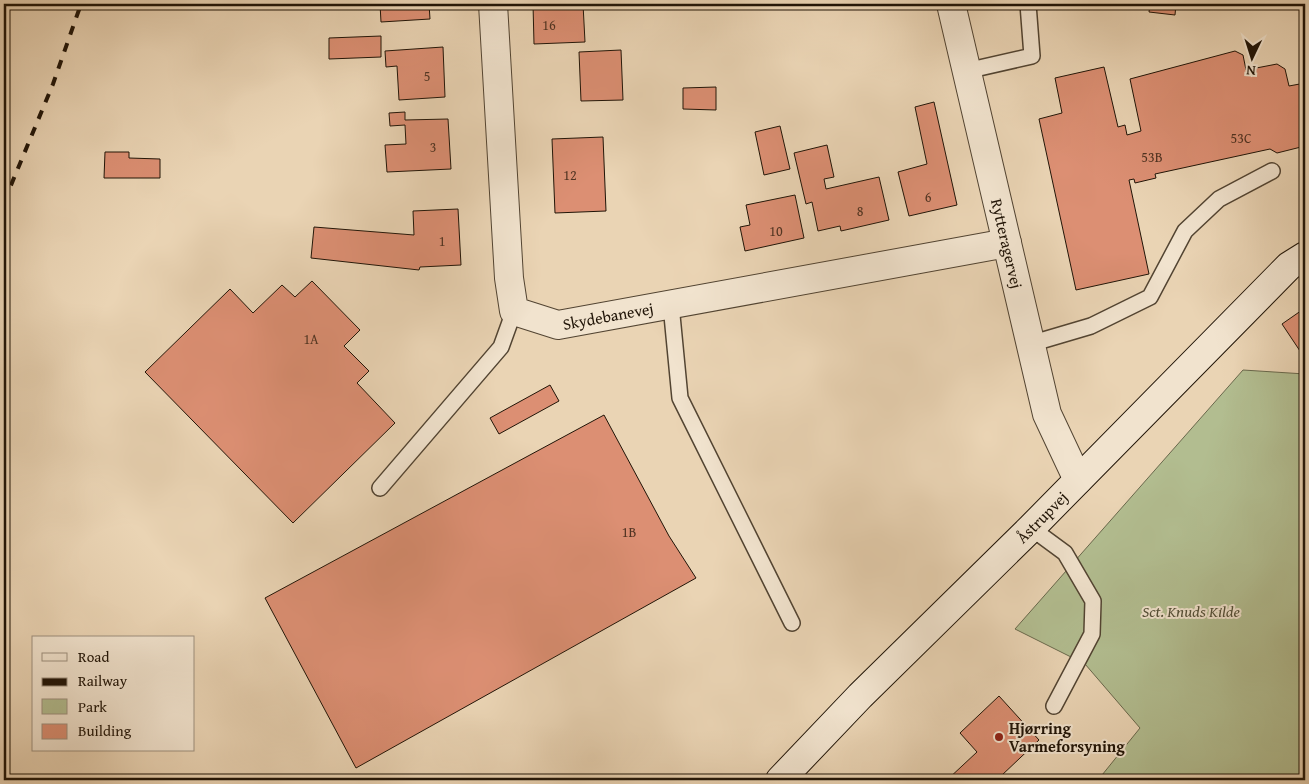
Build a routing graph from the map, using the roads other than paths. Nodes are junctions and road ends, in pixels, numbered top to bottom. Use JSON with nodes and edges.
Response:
{"nodes":[{"id":1,"x":492,"y":4,"type":"edge"},
{"id":2,"x":951,"y":4,"type":"edge"},
{"id":3,"x":1028,"y":4,"type":"edge"},
{"id":4,"x":966,"y":71,"type":"junction"},
{"id":5,"x":1272,"y":171,"type":"dead end"},
{"id":6,"x":1007,"y":243,"type":"junction"},
{"id":7,"x":1305,"y":256,"type":"edge"},
{"id":8,"x":671,"y":305,"type":"junction"},
{"id":9,"x":514,"y":311,"type":"junction"},
{"id":10,"x":1030,"y":344,"type":"junction"},
{"id":11,"x":1078,"y":480,"type":"junction"},
{"id":12,"x":380,"y":488,"type":"dead end"},
{"id":13,"x":1030,"y":528,"type":"junction"},
{"id":14,"x":792,"y":624,"type":"dead end"},
{"id":15,"x":1054,"y":706,"type":"dead end"},
{"id":16,"x":780,"y":780,"type":"edge"}],
"edges":[{"from":1,"to":9,"type":"street"},
{"from":2,"to":4,"type":"street","name":"Rytteragervej"},
{"from":3,"to":4,"type":"lane"},
{"from":4,"to":6,"type":"street","name":"Rytteragervej"},
{"from":5,"to":10,"type":"lane"},
{"from":6,"to":8,"type":"street","name":"Skydebanevej"},
{"from":6,"to":10,"type":"street","name":"Rytteragervej"},
{"from":7,"to":11,"type":"street","name":"Åstrupvej"},
{"from":8,"to":9,"type":"street","name":"Skydebanevej"},
{"from":8,"to":14,"type":"lane"},
{"from":9,"to":12,"type":"lane"},
{"from":10,"to":11,"type":"street","name":"Rytteragervej"},
{"from":11,"to":13,"type":"street","name":"Åstrupvej"},
{"from":13,"to":15,"type":"lane"},
{"from":13,"to":16,"type":"street","name":"Åstrupvej"}]}
